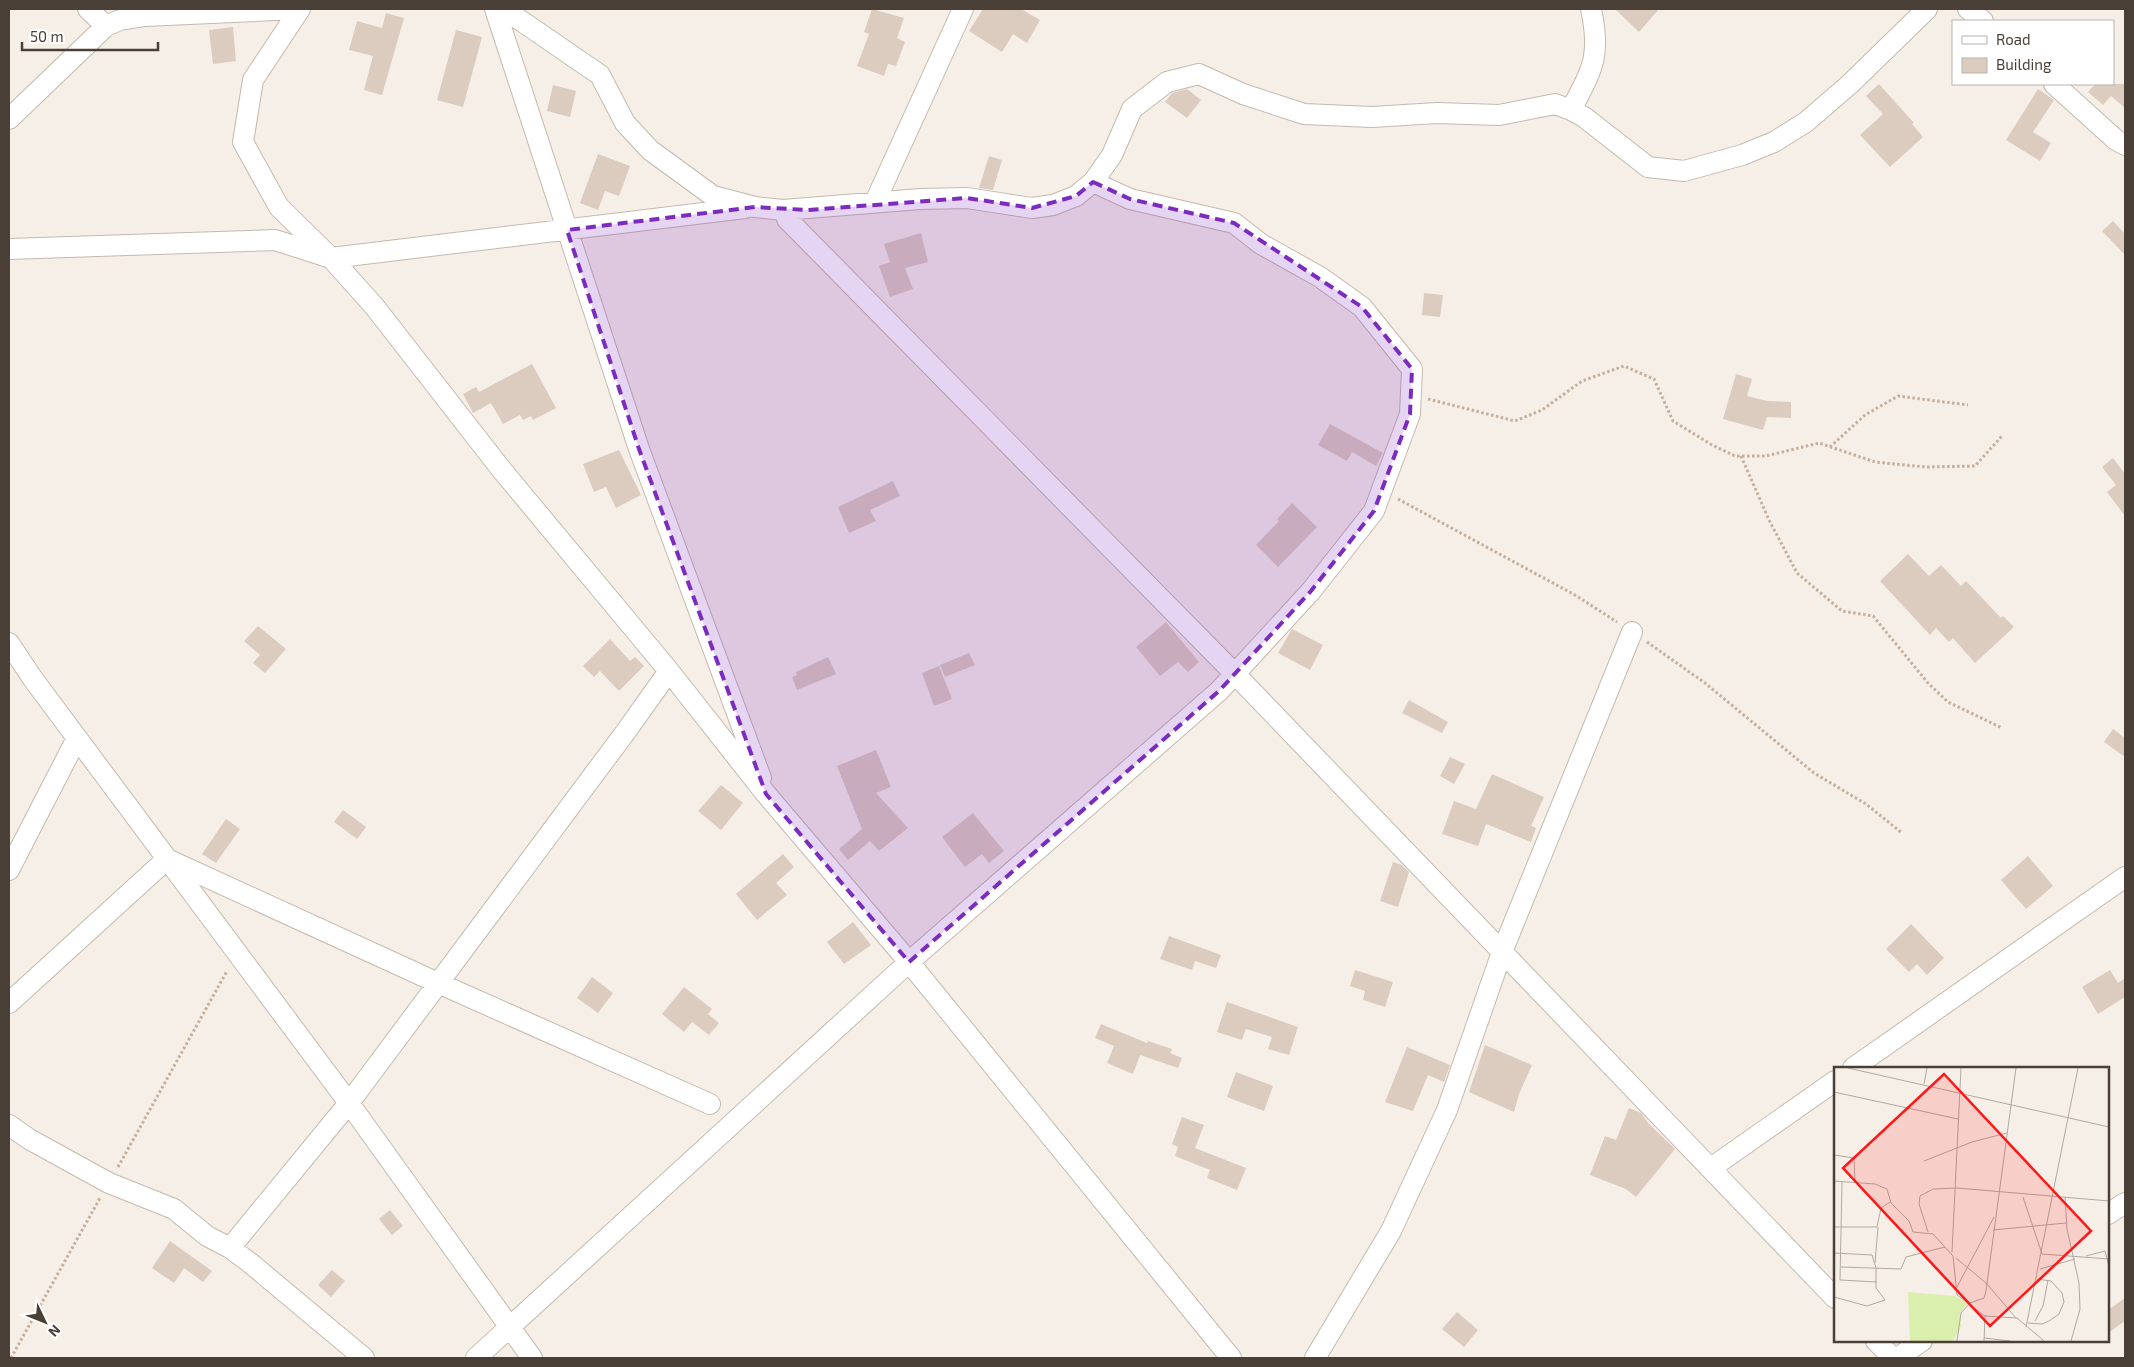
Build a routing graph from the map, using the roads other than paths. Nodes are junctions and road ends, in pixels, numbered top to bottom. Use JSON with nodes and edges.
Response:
{"nodes":[{"id":1,"x":88,"y":9,"type":"edge"},
{"id":2,"x":299,"y":9,"type":"edge"},
{"id":3,"x":495,"y":9,"type":"edge"},
{"id":4,"x":504,"y":9,"type":"edge"},
{"id":5,"x":963,"y":9,"type":"edge"},
{"id":6,"x":1591,"y":9,"type":"edge"},
{"id":7,"x":1927,"y":9,"type":"edge"},
{"id":8,"x":1968,"y":9,"type":"edge"},
{"id":9,"x":1982,"y":20,"type":"edge"},
{"id":10,"x":106,"y":26,"type":"junction"},
{"id":11,"x":2055,"y":85,"type":"edge"},
{"id":12,"x":1572,"y":110,"type":"junction"},
{"id":13,"x":9,"y":119,"type":"edge"},
{"id":14,"x":2125,"y":145,"type":"edge"},
{"id":15,"x":1093,"y":182,"type":"junction"},
{"id":16,"x":875,"y":202,"type":"junction"},
{"id":17,"x":755,"y":207,"type":"junction"},
{"id":18,"x":787,"y":219,"type":"dead end"},
{"id":19,"x":567,"y":230,"type":"junction"},
{"id":20,"x":9,"y":249,"type":"edge"},
{"id":21,"x":331,"y":258,"type":"junction"},
{"id":22,"x":1632,"y":632,"type":"road end"},
{"id":23,"x":9,"y":643,"type":"edge"},
{"id":24,"x":15,"y":667,"type":"edge"},
{"id":25,"x":669,"y":671,"type":"junction"},
{"id":26,"x":1235,"y":674,"type":"junction"},
{"id":27,"x":77,"y":738,"type":"junction"},
{"id":28,"x":766,"y":794,"type":"junction"},
{"id":29,"x":167,"y":859,"type":"junction"},
{"id":30,"x":9,"y":870,"type":"edge"},
{"id":31,"x":2125,"y":878,"type":"edge"},
{"id":32,"x":1502,"y":952,"type":"junction"},
{"id":33,"x":909,"y":962,"type":"junction"},
{"id":34,"x":438,"y":983,"type":"junction"},
{"id":35,"x":9,"y":1003,"type":"edge"},
{"id":36,"x":1854,"y":1067,"type":"edge"},
{"id":37,"x":1834,"y":1082,"type":"edge"},
{"id":38,"x":349,"y":1103,"type":"junction"},
{"id":39,"x":710,"y":1104,"type":"dead end"},
{"id":40,"x":9,"y":1126,"type":"edge"},
{"id":41,"x":1711,"y":1168,"type":"junction"},
{"id":42,"x":2125,"y":1203,"type":"edge"},
{"id":43,"x":2109,"y":1213,"type":"edge"},
{"id":44,"x":230,"y":1248,"type":"junction"},
{"id":45,"x":1834,"y":1297,"type":"edge"},
{"id":46,"x":509,"y":1327,"type":"junction"},
{"id":47,"x":1877,"y":1342,"type":"edge"},
{"id":48,"x":1920,"y":1342,"type":"edge"},
{"id":49,"x":364,"y":1358,"type":"edge"},
{"id":50,"x":476,"y":1358,"type":"edge"},
{"id":51,"x":532,"y":1358,"type":"edge"},
{"id":52,"x":1230,"y":1358,"type":"edge"},
{"id":53,"x":1315,"y":1358,"type":"edge"},
{"id":54,"x":1895,"y":1358,"type":"edge"}],
"edges":[{"from":1,"to":10,"type":"street"},
{"from":2,"to":10,"type":"street"},
{"from":2,"to":21,"type":"street"},
{"from":3,"to":19,"type":"street"},
{"from":4,"to":17,"type":"street"},
{"from":5,"to":16,"type":"street"},
{"from":6,"to":12,"type":"street"},
{"from":7,"to":12,"type":"street"},
{"from":8,"to":9,"type":"street"},
{"from":10,"to":13,"type":"street"},
{"from":11,"to":14,"type":"street"},
{"from":12,"to":15,"type":"street"},
{"from":15,"to":16,"type":"street"},
{"from":15,"to":26,"type":"street"},
{"from":16,"to":17,"type":"street"},
{"from":17,"to":19,"type":"street"},
{"from":18,"to":26,"type":"street"},
{"from":19,"to":21,"type":"street"},
{"from":19,"to":28,"type":"street"},
{"from":20,"to":21,"type":"street"},
{"from":21,"to":25,"type":"street"},
{"from":22,"to":32,"type":"street"},
{"from":23,"to":24,"type":"street"},
{"from":24,"to":27,"type":"street"},
{"from":25,"to":28,"type":"street"},
{"from":25,"to":34,"type":"street"},
{"from":26,"to":32,"type":"street"},
{"from":26,"to":33,"type":"street"},
{"from":27,"to":29,"type":"street"},
{"from":27,"to":30,"type":"street"},
{"from":28,"to":33,"type":"street"},
{"from":29,"to":34,"type":"street"},
{"from":29,"to":35,"type":"street"},
{"from":29,"to":38,"type":"street"},
{"from":31,"to":36,"type":"street"},
{"from":32,"to":41,"type":"street"},
{"from":32,"to":53,"type":"street"},
{"from":33,"to":46,"type":"street"},
{"from":33,"to":52,"type":"street"},
{"from":34,"to":38,"type":"street"},
{"from":34,"to":39,"type":"street"},
{"from":37,"to":41,"type":"street"},
{"from":38,"to":44,"type":"street"},
{"from":38,"to":46,"type":"street"},
{"from":40,"to":44,"type":"street"},
{"from":41,"to":45,"type":"street"},
{"from":42,"to":43,"type":"street"},
{"from":44,"to":49,"type":"street"},
{"from":46,"to":50,"type":"street"},
{"from":46,"to":51,"type":"street"},
{"from":47,"to":54,"type":"street"},
{"from":48,"to":54,"type":"street"}]}
